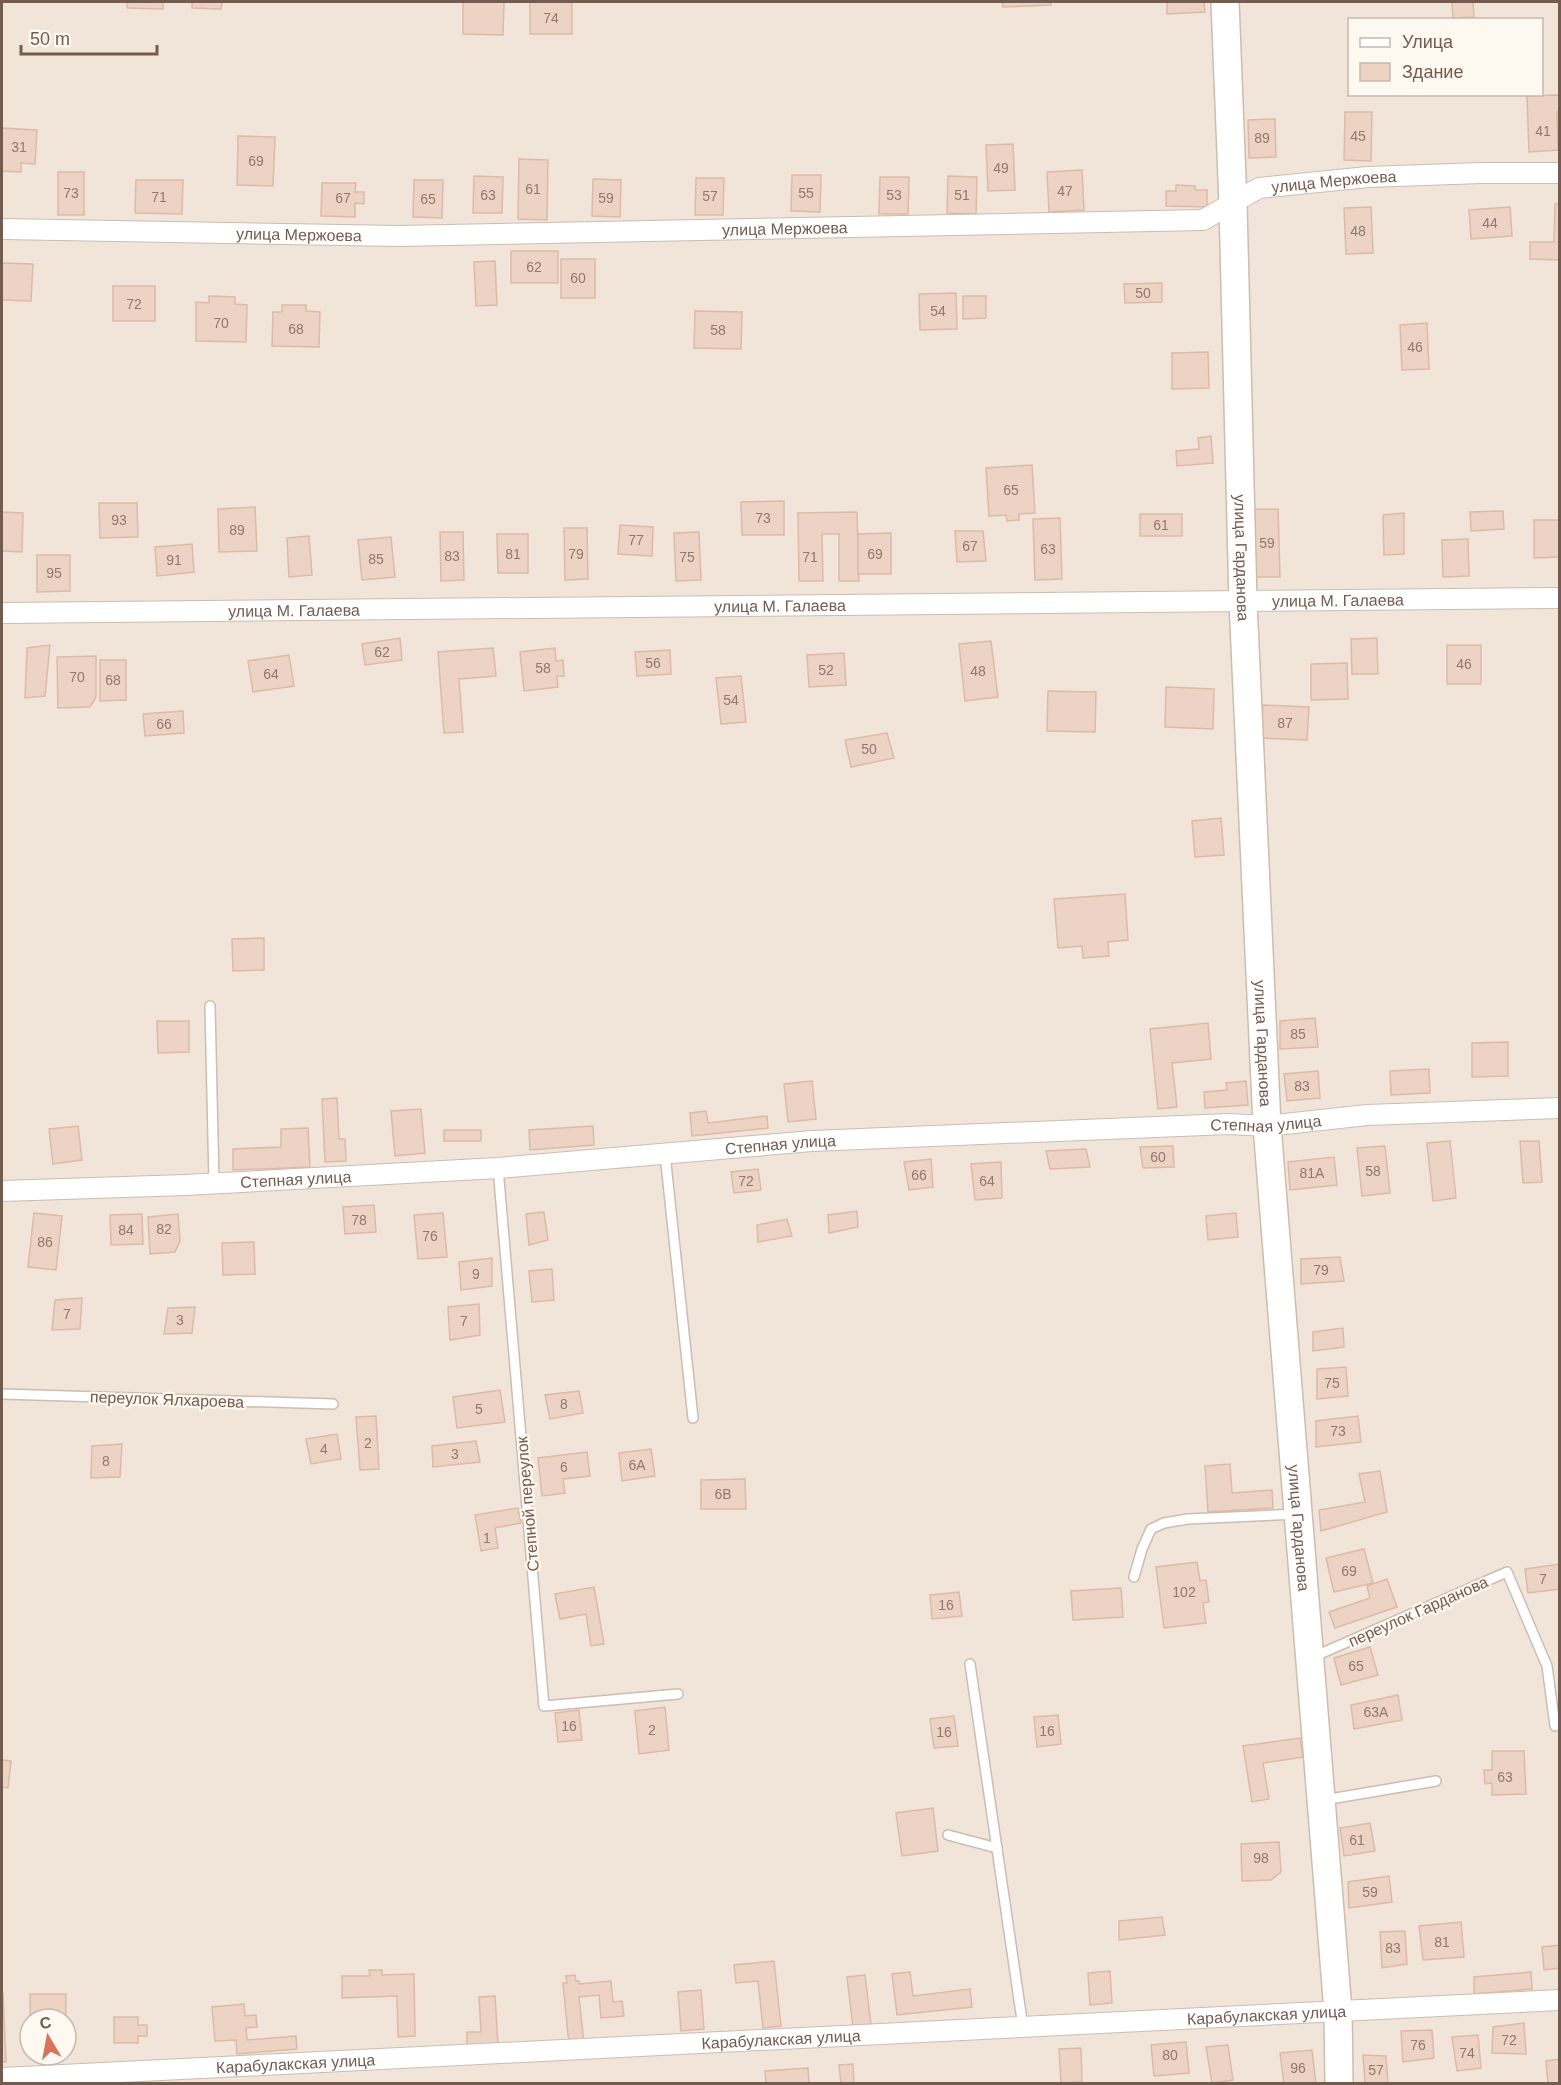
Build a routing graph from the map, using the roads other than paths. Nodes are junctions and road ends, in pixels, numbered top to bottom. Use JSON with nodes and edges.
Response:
{"nodes":[{"id":1,"x":1226,"y":2,"type":"edge"},
{"id":2,"x":1560,"y":173,"type":"edge"},
{"id":3,"x":1233,"y":204,"type":"junction"},
{"id":4,"x":2,"y":229,"type":"edge"},
{"id":5,"x":1560,"y":598,"type":"edge"},
{"id":6,"x":1243,"y":602,"type":"junction"},
{"id":7,"x":2,"y":614,"type":"edge"},
{"id":8,"x":210,"y":1006,"type":"dead end"},
{"id":9,"x":1560,"y":1108,"type":"edge"},
{"id":10,"x":1267,"y":1126,"type":"junction"},
{"id":11,"x":665,"y":1154,"type":"junction"},
{"id":12,"x":498,"y":1168,"type":"junction"},
{"id":13,"x":214,"y":1183,"type":"junction"},
{"id":14,"x":2,"y":1191,"type":"edge"},
{"id":15,"x":2,"y":1394,"type":"edge"},
{"id":16,"x":333,"y":1404,"type":"dead end"},
{"id":17,"x":693,"y":1418,"type":"dead end"},
{"id":18,"x":1299,"y":1513,"type":"junction"},
{"id":19,"x":1134,"y":1577,"type":"dead end"},
{"id":20,"x":1311,"y":1658,"type":"junction"},
{"id":21,"x":970,"y":1664,"type":"dead end"},
{"id":22,"x":678,"y":1694,"type":"dead end"},
{"id":23,"x":1556,"y":1726,"type":"dead end"},
{"id":24,"x":1436,"y":1781,"type":"dead end"},
{"id":25,"x":1322,"y":1800,"type":"junction"},
{"id":26,"x":948,"y":1835,"type":"dead end"},
{"id":27,"x":997,"y":1848,"type":"junction"},
{"id":28,"x":1560,"y":2000,"type":"edge"},
{"id":29,"x":1338,"y":2011,"type":"junction"},
{"id":30,"x":1023,"y":2027,"type":"junction"},
{"id":31,"x":2,"y":2078,"type":"edge"},
{"id":32,"x":1340,"y":2084,"type":"edge"}],
"edges":[{"from":1,"to":3,"type":"street","name":"улица Гарданова"},
{"from":2,"to":3,"type":"street","name":"улица Мержоева"},
{"from":3,"to":4,"type":"street","name":"улица Мержоева"},
{"from":3,"to":6,"type":"street","name":"улица Гарданова"},
{"from":5,"to":6,"type":"street","name":"улица М. Галаева"},
{"from":6,"to":7,"type":"street","name":"улица М. Галаева"},
{"from":6,"to":10,"type":"street","name":"улица Гарданова"},
{"from":8,"to":13,"type":"lane"},
{"from":9,"to":10,"type":"street","name":"Степная улица"},
{"from":10,"to":11,"type":"street","name":"Степная улица"},
{"from":10,"to":18,"type":"street","name":"улица Гарданова"},
{"from":11,"to":12,"type":"street","name":"Степная улица"},
{"from":11,"to":17,"type":"lane"},
{"from":12,"to":13,"type":"street","name":"Степная улица"},
{"from":12,"to":22,"type":"lane","name":"Степной переулок"},
{"from":13,"to":14,"type":"street","name":"Степная улица"},
{"from":15,"to":16,"type":"lane","name":"переулок Ялхароева"},
{"from":18,"to":19,"type":"lane"},
{"from":18,"to":20,"type":"street","name":"улица Гарданова"},
{"from":20,"to":23,"type":"lane","name":"переулок Гарданова"},
{"from":20,"to":25,"type":"street","name":"улица Гарданова"},
{"from":21,"to":27,"type":"lane"},
{"from":24,"to":25,"type":"lane"},
{"from":25,"to":29,"type":"street","name":"улица Гарданова"},
{"from":26,"to":27,"type":"lane"},
{"from":27,"to":30,"type":"lane"},
{"from":28,"to":29,"type":"street","name":"Карабулакская улица"},
{"from":29,"to":30,"type":"street","name":"Карабулакская улица"},
{"from":29,"to":32,"type":"street","name":"улица Гарданова"},
{"from":30,"to":31,"type":"street","name":"Карабулакская улица"}]}
